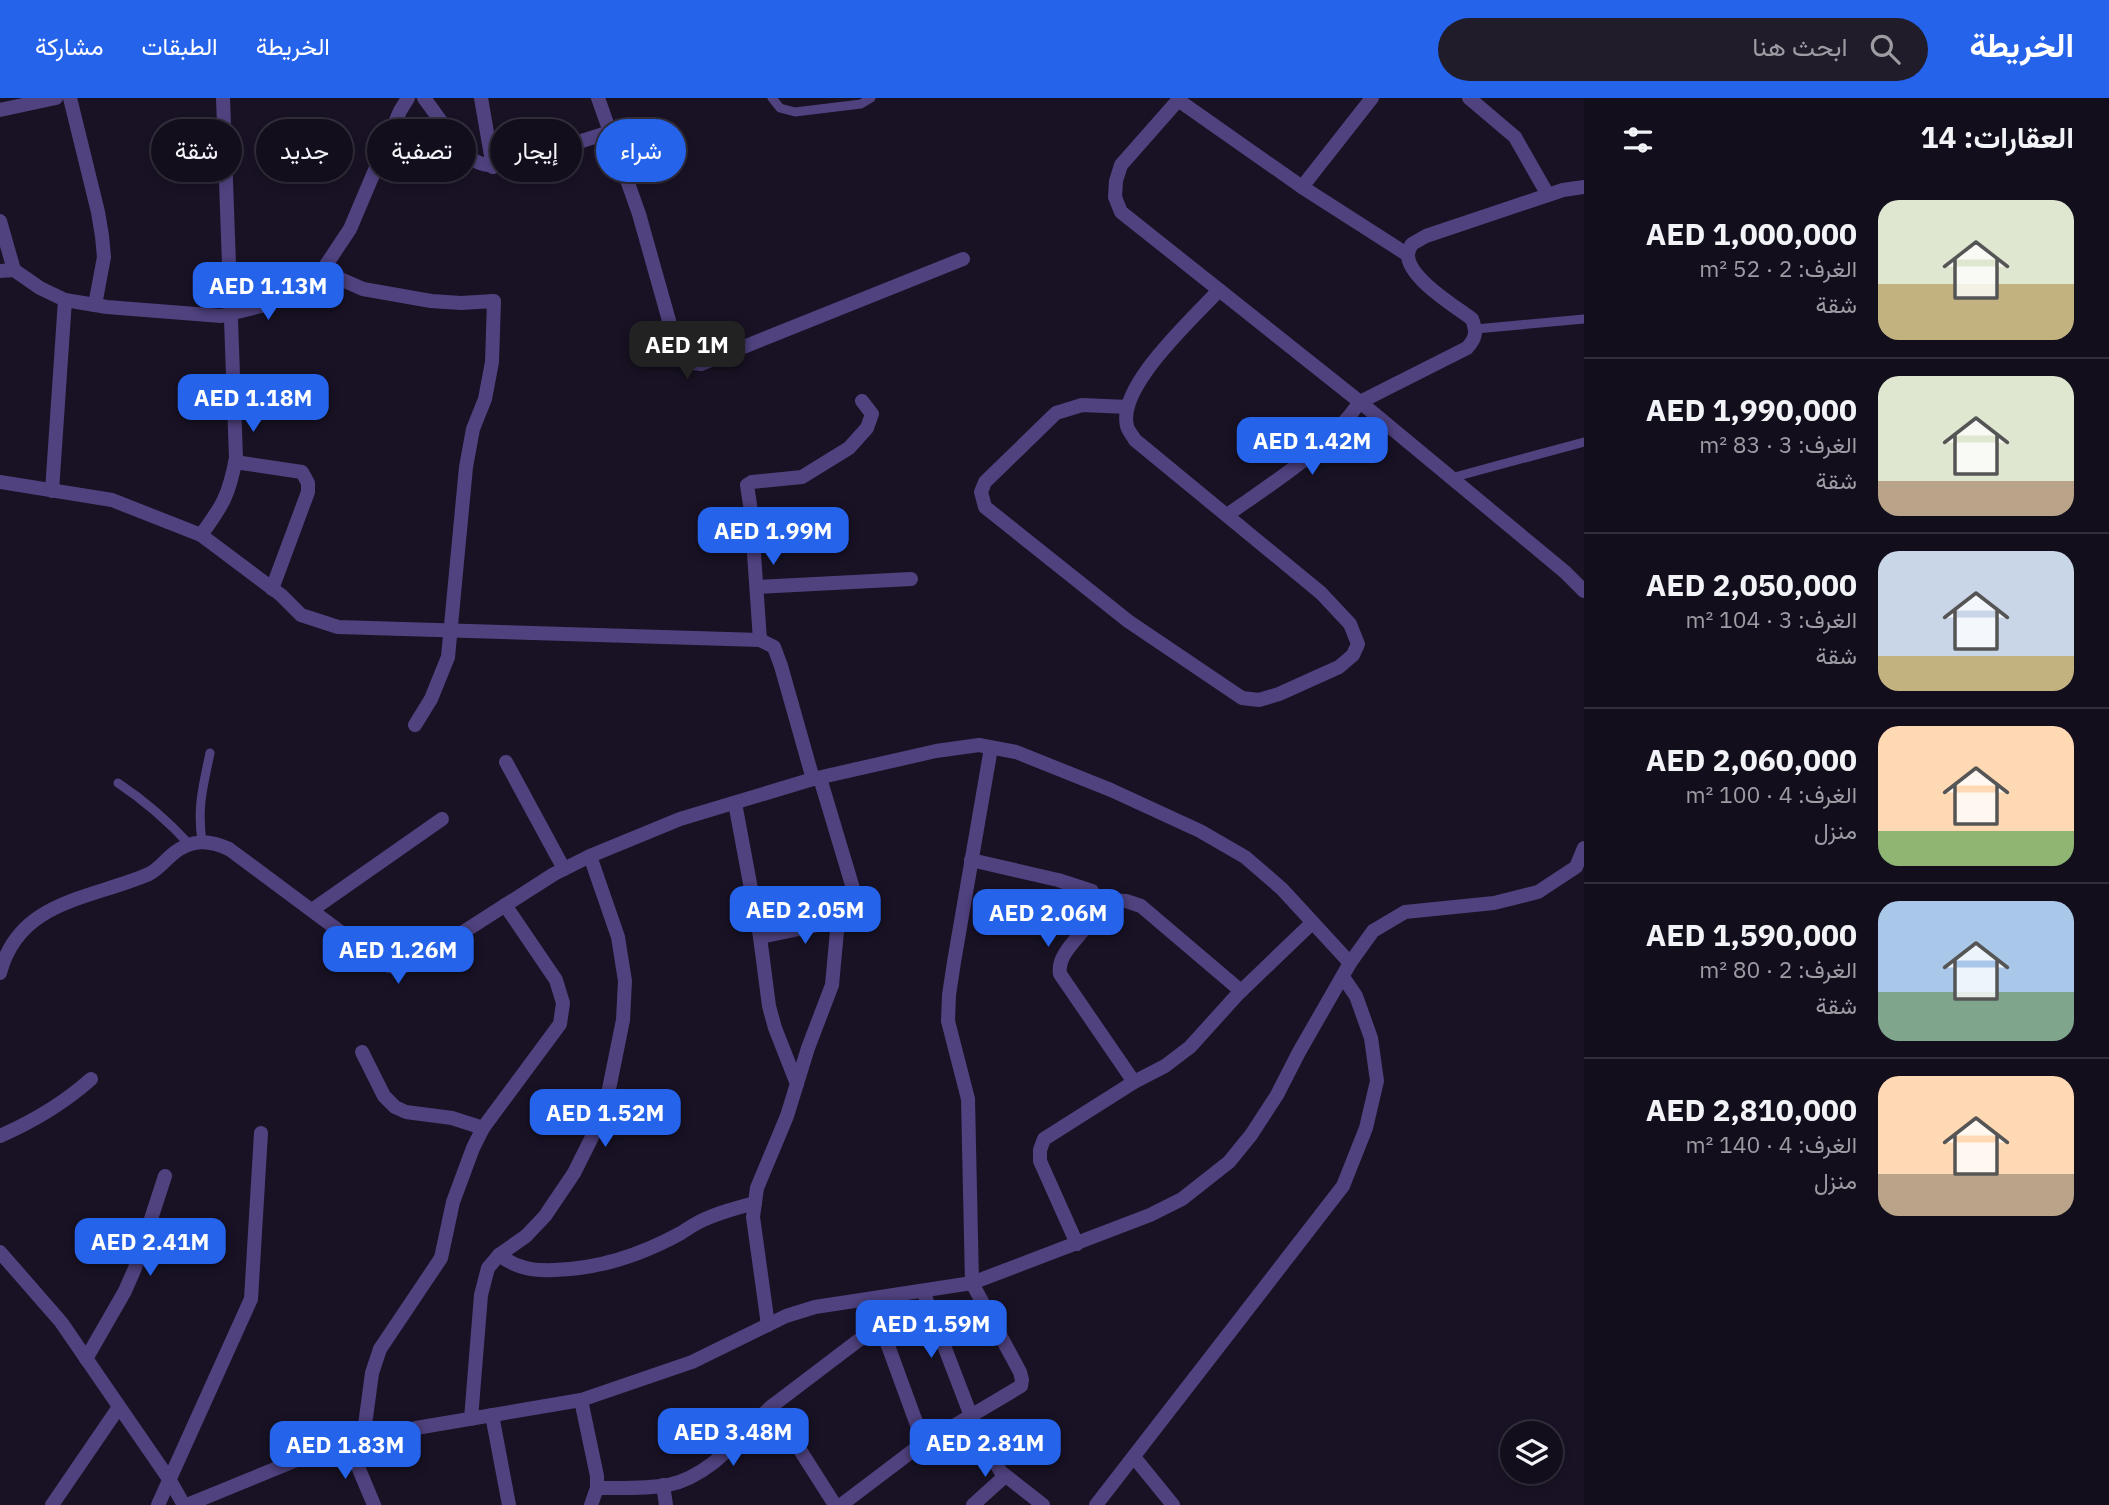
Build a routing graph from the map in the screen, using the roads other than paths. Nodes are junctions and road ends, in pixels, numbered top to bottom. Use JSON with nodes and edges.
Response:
{"nodes":[{"id":1,"x":56,"y":98,"type":"edge"},
{"id":2,"x":70,"y":98,"type":"edge"},
{"id":3,"x":223,"y":98,"type":"edge"},
{"id":4,"x":408,"y":98,"type":"edge"},
{"id":5,"x":424,"y":98,"type":"edge"},
{"id":6,"x":481,"y":98,"type":"edge"},
{"id":7,"x":598,"y":98,"type":"edge"},
{"id":8,"x":772,"y":98,"type":"edge"},
{"id":9,"x":872,"y":98,"type":"edge"},
{"id":10,"x":1373,"y":98,"type":"edge"},
{"id":11,"x":1469,"y":98,"type":"edge"},
{"id":12,"x":1179,"y":99,"type":"edge"},
{"id":13,"x":0,"y":110,"type":"edge"},
{"id":14,"x":605,"y":119,"type":"edge"},
{"id":15,"x":490,"y":150,"type":"edge"},
{"id":16,"x":490,"y":166,"type":"edge"},
{"id":17,"x":627,"y":182,"type":"edge"},
{"id":18,"x":1302,"y":187,"type":"junction"},
{"id":19,"x":1584,"y":187,"type":"edge"},
{"id":20,"x":1548,"y":195,"type":"junction"},
{"id":21,"x":0,"y":221,"type":"edge"},
{"id":22,"x":1408,"y":255,"type":"junction"},
{"id":23,"x":963,"y":259,"type":"dead end"},
{"id":24,"x":7,"y":270,"type":"edge"},
{"id":25,"x":322,"y":271,"type":"junction"},
{"id":26,"x":1219,"y":290,"type":"junction"},
{"id":27,"x":65,"y":299,"type":"junction"},
{"id":28,"x":95,"y":305,"type":"junction"},
{"id":29,"x":231,"y":313,"type":"junction"},
{"id":30,"x":1584,"y":319,"type":"edge"},
{"id":31,"x":1476,"y":329,"type":"junction"},
{"id":32,"x":862,"y":401,"type":"dead end"},
{"id":33,"x":1360,"y":402,"type":"junction"},
{"id":34,"x":1128,"y":407,"type":"junction"},
{"id":35,"x":1584,"y":442,"type":"edge"},
{"id":36,"x":235,"y":461,"type":"junction"},
{"id":37,"x":1451,"y":478,"type":"junction"},
{"id":38,"x":0,"y":482,"type":"edge"},
{"id":39,"x":52,"y":491,"type":"junction"},
{"id":40,"x":1227,"y":515,"type":"junction"},
{"id":41,"x":201,"y":535,"type":"junction"},
{"id":42,"x":911,"y":579,"type":"dead end"},
{"id":43,"x":757,"y":587,"type":"junction"},
{"id":44,"x":272,"y":589,"type":"junction"},
{"id":45,"x":1584,"y":592,"type":"edge"},
{"id":46,"x":452,"y":630,"type":"junction"},
{"id":47,"x":760,"y":640,"type":"junction"},
{"id":48,"x":415,"y":725,"type":"dead end"},
{"id":49,"x":991,"y":748,"type":"junction"},
{"id":50,"x":211,"y":753,"type":"dead end"},
{"id":51,"x":506,"y":762,"type":"dead end"},
{"id":52,"x":817,"y":779,"type":"junction"},
{"id":53,"x":118,"y":783,"type":"dead end"},
{"id":54,"x":735,"y":803,"type":"junction"},
{"id":55,"x":442,"y":819,"type":"dead end"},
{"id":56,"x":196,"y":843,"type":"junction"},
{"id":57,"x":1584,"y":848,"type":"edge"},
{"id":58,"x":590,"y":856,"type":"junction"},
{"id":59,"x":971,"y":860,"type":"junction"},
{"id":60,"x":564,"y":869,"type":"junction"},
{"id":61,"x":1096,"y":899,"type":"junction"},
{"id":62,"x":505,"y":905,"type":"junction"},
{"id":63,"x":312,"y":910,"type":"junction"},
{"id":64,"x":842,"y":920,"type":"junction"},
{"id":65,"x":1312,"y":923,"type":"junction"},
{"id":66,"x":760,"y":937,"type":"junction"},
{"id":67,"x":1346,"y":970,"type":"junction"},
{"id":68,"x":0,"y":973,"type":"edge"},
{"id":69,"x":1241,"y":991,"type":"junction"},
{"id":70,"x":362,"y":1052,"type":"dead end"},
{"id":71,"x":91,"y":1079,"type":"dead end"},
{"id":72,"x":1134,"y":1082,"type":"junction"},
{"id":73,"x":797,"y":1084,"type":"junction"},
{"id":74,"x":483,"y":1128,"type":"junction"},
{"id":75,"x":261,"y":1133,"type":"dead end"},
{"id":76,"x":0,"y":1136,"type":"edge"},
{"id":77,"x":165,"y":1176,"type":"dead end"},
{"id":78,"x":755,"y":1203,"type":"junction"},
{"id":79,"x":1077,"y":1244,"type":"junction"},
{"id":80,"x":1,"y":1255,"type":"edge"},
{"id":81,"x":499,"y":1255,"type":"junction"},
{"id":82,"x":972,"y":1283,"type":"junction"},
{"id":83,"x":923,"y":1291,"type":"junction"},
{"id":84,"x":871,"y":1299,"type":"junction"},
{"id":85,"x":880,"y":1324,"type":"junction"},
{"id":86,"x":768,"y":1325,"type":"junction"},
{"id":87,"x":86,"y":1359,"type":"junction"},
{"id":88,"x":581,"y":1400,"type":"junction"},
{"id":89,"x":772,"y":1406,"type":"junction"},
{"id":90,"x":119,"y":1407,"type":"junction"},
{"id":91,"x":492,"y":1415,"type":"junction"},
{"id":92,"x":969,"y":1417,"type":"junction"},
{"id":93,"x":471,"y":1419,"type":"junction"},
{"id":94,"x":363,"y":1440,"type":"junction"},
{"id":95,"x":348,"y":1444,"type":"junction"},
{"id":96,"x":924,"y":1444,"type":"junction"},
{"id":97,"x":1134,"y":1457,"type":"junction"},
{"id":98,"x":1006,"y":1476,"type":"junction"},
{"id":99,"x":169,"y":1479,"type":"junction"},
{"id":100,"x":663,"y":1485,"type":"junction"},
{"id":101,"x":597,"y":1488,"type":"junction"},
{"id":102,"x":52,"y":1505,"type":"edge"},
{"id":103,"x":158,"y":1505,"type":"edge"},
{"id":104,"x":185,"y":1505,"type":"edge"},
{"id":105,"x":374,"y":1505,"type":"edge"},
{"id":106,"x":509,"y":1505,"type":"edge"},
{"id":107,"x":591,"y":1505,"type":"edge"},
{"id":108,"x":666,"y":1505,"type":"edge"},
{"id":109,"x":835,"y":1505,"type":"edge"},
{"id":110,"x":841,"y":1505,"type":"edge"},
{"id":111,"x":973,"y":1505,"type":"edge"},
{"id":112,"x":1042,"y":1505,"type":"edge"},
{"id":113,"x":1096,"y":1505,"type":"edge"},
{"id":114,"x":1173,"y":1505,"type":"edge"}],
"edges":[{"from":1,"to":13,"type":"street"},
{"from":2,"to":28,"type":"street"},
{"from":3,"to":29,"type":"street"},
{"from":4,"to":25,"type":"street"},
{"from":5,"to":16,"type":"street"},
{"from":6,"to":15,"type":"street"},
{"from":7,"to":14,"type":"street"},
{"from":8,"to":9,"type":"lane"},
{"from":10,"to":18,"type":"street"},
{"from":11,"to":20,"type":"street"},
{"from":12,"to":18,"type":"street"},
{"from":12,"to":26,"type":"street"},
{"from":17,"to":23,"type":"street"},
{"from":18,"to":22,"type":"street"},
{"from":19,"to":20,"type":"street"},
{"from":20,"to":22,"type":"street"},
{"from":21,"to":24,"type":"street"},
{"from":22,"to":31,"type":"street"},
{"from":24,"to":27,"type":"street"},
{"from":25,"to":29,"type":"street"},
{"from":25,"to":46,"type":"street"},
{"from":26,"to":33,"type":"street"},
{"from":26,"to":34,"type":"street"},
{"from":27,"to":28,"type":"street"},
{"from":27,"to":39,"type":"street"},
{"from":28,"to":29,"type":"street"},
{"from":29,"to":36,"type":"street"},
{"from":30,"to":31,"type":"lane"},
{"from":31,"to":33,"type":"street"},
{"from":32,"to":43,"type":"street"},
{"from":33,"to":37,"type":"street"},
{"from":33,"to":40,"type":"street"},
{"from":34,"to":40,"type":"street"},
{"from":34,"to":40,"type":"street"},
{"from":35,"to":37,"type":"lane"},
{"from":36,"to":41,"type":"street"},
{"from":36,"to":44,"type":"street"},
{"from":37,"to":45,"type":"street"},
{"from":38,"to":39,"type":"street"},
{"from":39,"to":41,"type":"street"},
{"from":41,"to":44,"type":"street"},
{"from":42,"to":43,"type":"street"},
{"from":43,"to":47,"type":"street"},
{"from":44,"to":46,"type":"street"},
{"from":46,"to":47,"type":"street"},
{"from":46,"to":48,"type":"street"},
{"from":47,"to":52,"type":"street"},
{"from":49,"to":52,"type":"street"},
{"from":49,"to":59,"type":"street"},
{"from":49,"to":65,"type":"street"},
{"from":50,"to":56,"type":"lane"},
{"from":51,"to":60,"type":"street"},
{"from":52,"to":54,"type":"street"},
{"from":52,"to":64,"type":"street"},
{"from":53,"to":56,"type":"lane"},
{"from":54,"to":58,"type":"street"},
{"from":54,"to":66,"type":"street"},
{"from":55,"to":63,"type":"street"},
{"from":56,"to":63,"type":"street"},
{"from":56,"to":68,"type":"street"},
{"from":57,"to":67,"type":"street"},
{"from":58,"to":60,"type":"street"},
{"from":58,"to":81,"type":"street"},
{"from":59,"to":61,"type":"street"},
{"from":59,"to":82,"type":"street"},
{"from":60,"to":62,"type":"street"},
{"from":61,"to":69,"type":"street"},
{"from":61,"to":72,"type":"street"},
{"from":62,"to":63,"type":"street"},
{"from":62,"to":74,"type":"street"},
{"from":64,"to":66,"type":"street"},
{"from":64,"to":73,"type":"street"},
{"from":65,"to":67,"type":"street"},
{"from":65,"to":69,"type":"street"},
{"from":66,"to":73,"type":"street"},
{"from":67,"to":79,"type":"street"},
{"from":67,"to":97,"type":"street"},
{"from":69,"to":72,"type":"street"},
{"from":70,"to":74,"type":"street"},
{"from":71,"to":76,"type":"street"},
{"from":72,"to":79,"type":"street"},
{"from":73,"to":78,"type":"street"},
{"from":74,"to":94,"type":"street"},
{"from":75,"to":99,"type":"street"},
{"from":77,"to":87,"type":"street"},
{"from":78,"to":81,"type":"street"},
{"from":78,"to":86,"type":"street"},
{"from":79,"to":82,"type":"street"},
{"from":80,"to":87,"type":"street"},
{"from":81,"to":93,"type":"street"},
{"from":82,"to":83,"type":"street"},
{"from":82,"to":92,"type":"street"},
{"from":83,"to":84,"type":"street"},
{"from":83,"to":92,"type":"street"},
{"from":84,"to":85,"type":"street"},
{"from":84,"to":86,"type":"street"},
{"from":85,"to":89,"type":"street"},
{"from":85,"to":96,"type":"street"},
{"from":86,"to":88,"type":"street"},
{"from":87,"to":90,"type":"street"},
{"from":88,"to":91,"type":"street"},
{"from":88,"to":101,"type":"street"},
{"from":89,"to":100,"type":"street"},
{"from":89,"to":109,"type":"street"},
{"from":90,"to":99,"type":"street"},
{"from":90,"to":102,"type":"street"},
{"from":91,"to":93,"type":"street"},
{"from":91,"to":106,"type":"street"},
{"from":92,"to":96,"type":"street"},
{"from":92,"to":98,"type":"street"},
{"from":93,"to":94,"type":"street"},
{"from":94,"to":95,"type":"street"},
{"from":95,"to":104,"type":"street"},
{"from":95,"to":105,"type":"street"},
{"from":96,"to":110,"type":"street"},
{"from":97,"to":113,"type":"street"},
{"from":97,"to":114,"type":"street"},
{"from":98,"to":111,"type":"street"},
{"from":98,"to":112,"type":"street"},
{"from":99,"to":103,"type":"street"},
{"from":99,"to":104,"type":"street"},
{"from":100,"to":101,"type":"street"},
{"from":100,"to":108,"type":"street"},
{"from":101,"to":107,"type":"street"}]}
